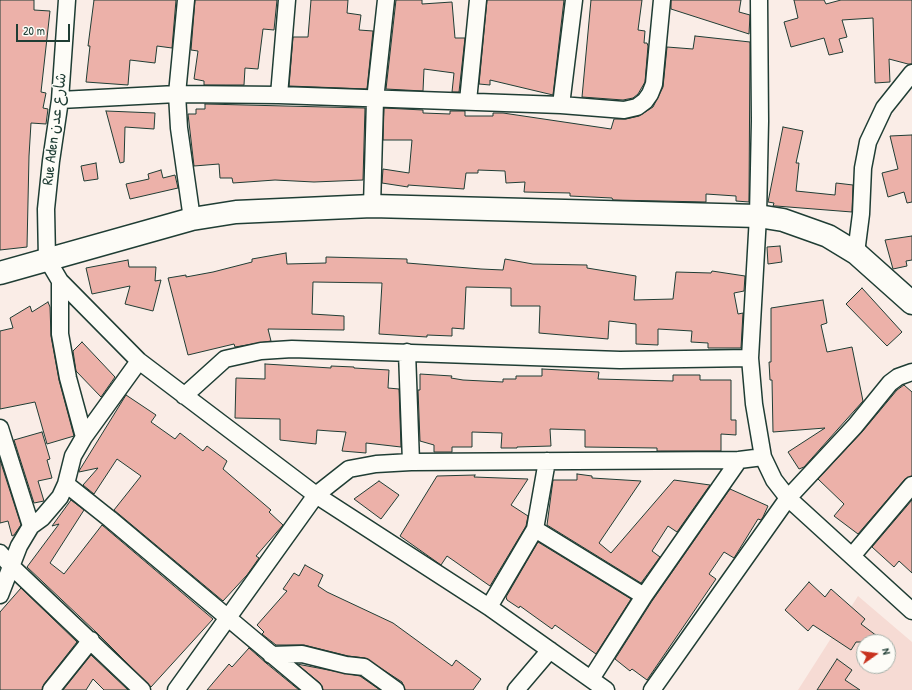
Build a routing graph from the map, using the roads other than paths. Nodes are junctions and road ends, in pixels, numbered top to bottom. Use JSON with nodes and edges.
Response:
{"nodes":[{"id":1,"x":67,"y":0,"type":"edge"},
{"id":2,"x":186,"y":0,"type":"edge"},
{"id":3,"x":287,"y":0,"type":"edge"},
{"id":4,"x":386,"y":0,"type":"edge"},
{"id":5,"x":478,"y":0,"type":"edge"},
{"id":6,"x":574,"y":0,"type":"edge"},
{"id":7,"x":662,"y":0,"type":"edge"},
{"id":8,"x":758,"y":0,"type":"edge"},
{"id":9,"x":912,"y":73,"type":"edge"},
{"id":10,"x":178,"y":94,"type":"junction"},
{"id":11,"x":279,"y":95,"type":"junction"},
{"id":12,"x":60,"y":100,"type":"junction"},
{"id":13,"x":375,"y":100,"type":"junction"},
{"id":14,"x":468,"y":102,"type":"junction"},
{"id":15,"x":561,"y":105,"type":"junction"},
{"id":16,"x":372,"y":206,"type":"junction"},
{"id":17,"x":758,"y":216,"type":"junction"},
{"id":18,"x":192,"y":219,"type":"junction"},
{"id":19,"x":856,"y":253,"type":"junction"},
{"id":20,"x":47,"y":259,"type":"junction"},
{"id":21,"x":0,"y":273,"type":"edge"},
{"id":22,"x":60,"y":281,"type":"junction"},
{"id":23,"x":912,"y":303,"type":"edge"},
{"id":24,"x":407,"y":352,"type":"junction"},
{"id":25,"x":750,"y":358,"type":"junction"},
{"id":26,"x":139,"y":361,"type":"junction"},
{"id":27,"x":912,"y":372,"type":"edge"},
{"id":28,"x":184,"y":396,"type":"junction"},
{"id":29,"x":0,"y":428,"type":"edge"},
{"id":30,"x":84,"y":437,"type":"junction"},
{"id":31,"x":763,"y":457,"type":"junction"},
{"id":32,"x":739,"y":460,"type":"junction"},
{"id":33,"x":547,"y":461,"type":"junction"},
{"id":34,"x":411,"y":462,"type":"junction"},
{"id":35,"x":66,"y":484,"type":"junction"},
{"id":36,"x":912,"y":485,"type":"edge"},
{"id":37,"x":316,"y":495,"type":"junction"},
{"id":38,"x":788,"y":498,"type":"junction"},
{"id":39,"x":31,"y":526,"type":"junction"},
{"id":40,"x":535,"y":529,"type":"junction"},
{"id":41,"x":0,"y":553,"type":"edge"},
{"id":42,"x":852,"y":556,"type":"junction"},
{"id":43,"x":10,"y":565,"type":"junction"},
{"id":44,"x":0,"y":595,"type":"edge"},
{"id":45,"x":644,"y":596,"type":"junction"},
{"id":46,"x":489,"y":606,"type":"junction"},
{"id":47,"x":912,"y":611,"type":"edge"},
{"id":48,"x":229,"y":618,"type":"junction"},
{"id":49,"x":91,"y":640,"type":"junction"},
{"id":50,"x":550,"y":650,"type":"junction"},
{"id":51,"x":271,"y":655,"type":"junction"},
{"id":52,"x":591,"y":679,"type":"junction"},
{"id":53,"x":51,"y":690,"type":"edge"},
{"id":54,"x":142,"y":690,"type":"edge"},
{"id":55,"x":176,"y":690,"type":"edge"},
{"id":56,"x":314,"y":690,"type":"edge"},
{"id":57,"x":396,"y":690,"type":"edge"},
{"id":58,"x":516,"y":690,"type":"edge"},
{"id":59,"x":606,"y":690,"type":"edge"},
{"id":60,"x":652,"y":690,"type":"edge"}],
"edges":[{"from":1,"to":12,"type":"street","name":"Rue Aden شارع عدن"},
{"from":2,"to":10,"type":"street"},
{"from":3,"to":11,"type":"street"},
{"from":4,"to":13,"type":"street"},
{"from":5,"to":14,"type":"street"},
{"from":6,"to":15,"type":"street"},
{"from":7,"to":15,"type":"street"},
{"from":8,"to":17,"type":"street"},
{"from":9,"to":19,"type":"street"},
{"from":10,"to":11,"type":"street"},
{"from":10,"to":12,"type":"street"},
{"from":10,"to":18,"type":"street"},
{"from":11,"to":13,"type":"street"},
{"from":12,"to":20,"type":"street","name":"Rue Aden شارع عدن"},
{"from":13,"to":14,"type":"street"},
{"from":13,"to":16,"type":"street"},
{"from":14,"to":15,"type":"street"},
{"from":16,"to":17,"type":"main road"},
{"from":16,"to":18,"type":"main road"},
{"from":17,"to":19,"type":"main road"},
{"from":17,"to":25,"type":"street"},
{"from":18,"to":20,"type":"main road"},
{"from":19,"to":23,"type":"main road"},
{"from":20,"to":21,"type":"main road"},
{"from":20,"to":22,"type":"street"},
{"from":22,"to":26,"type":"street"},
{"from":22,"to":30,"type":"street"},
{"from":24,"to":25,"type":"street"},
{"from":24,"to":28,"type":"street"},
{"from":24,"to":34,"type":"street"},
{"from":25,"to":31,"type":"street"},
{"from":26,"to":28,"type":"street"},
{"from":26,"to":30,"type":"street"},
{"from":27,"to":38,"type":"street"},
{"from":28,"to":37,"type":"street"},
{"from":29,"to":39,"type":"street"},
{"from":30,"to":35,"type":"street"},
{"from":31,"to":32,"type":"street"},
{"from":31,"to":38,"type":"street"},
{"from":32,"to":33,"type":"street"},
{"from":32,"to":45,"type":"street"},
{"from":33,"to":34,"type":"street"},
{"from":33,"to":40,"type":"street"},
{"from":34,"to":37,"type":"street"},
{"from":35,"to":39,"type":"street"},
{"from":35,"to":48,"type":"street"},
{"from":36,"to":42,"type":"street"},
{"from":37,"to":46,"type":"street"},
{"from":37,"to":48,"type":"street"},
{"from":38,"to":42,"type":"street"},
{"from":38,"to":60,"type":"street"},
{"from":39,"to":43,"type":"street"},
{"from":40,"to":45,"type":"street"},
{"from":40,"to":46,"type":"street"},
{"from":41,"to":43,"type":"street"},
{"from":42,"to":47,"type":"street"},
{"from":43,"to":44,"type":"street"},
{"from":43,"to":49,"type":"street"},
{"from":45,"to":52,"type":"street"},
{"from":46,"to":50,"type":"street"},
{"from":48,"to":51,"type":"street"},
{"from":48,"to":55,"type":"street"},
{"from":49,"to":53,"type":"street"},
{"from":49,"to":54,"type":"street"},
{"from":50,"to":52,"type":"street"},
{"from":50,"to":58,"type":"street"},
{"from":51,"to":56,"type":"street"},
{"from":51,"to":57,"type":"street"},
{"from":52,"to":59,"type":"street"}]}
